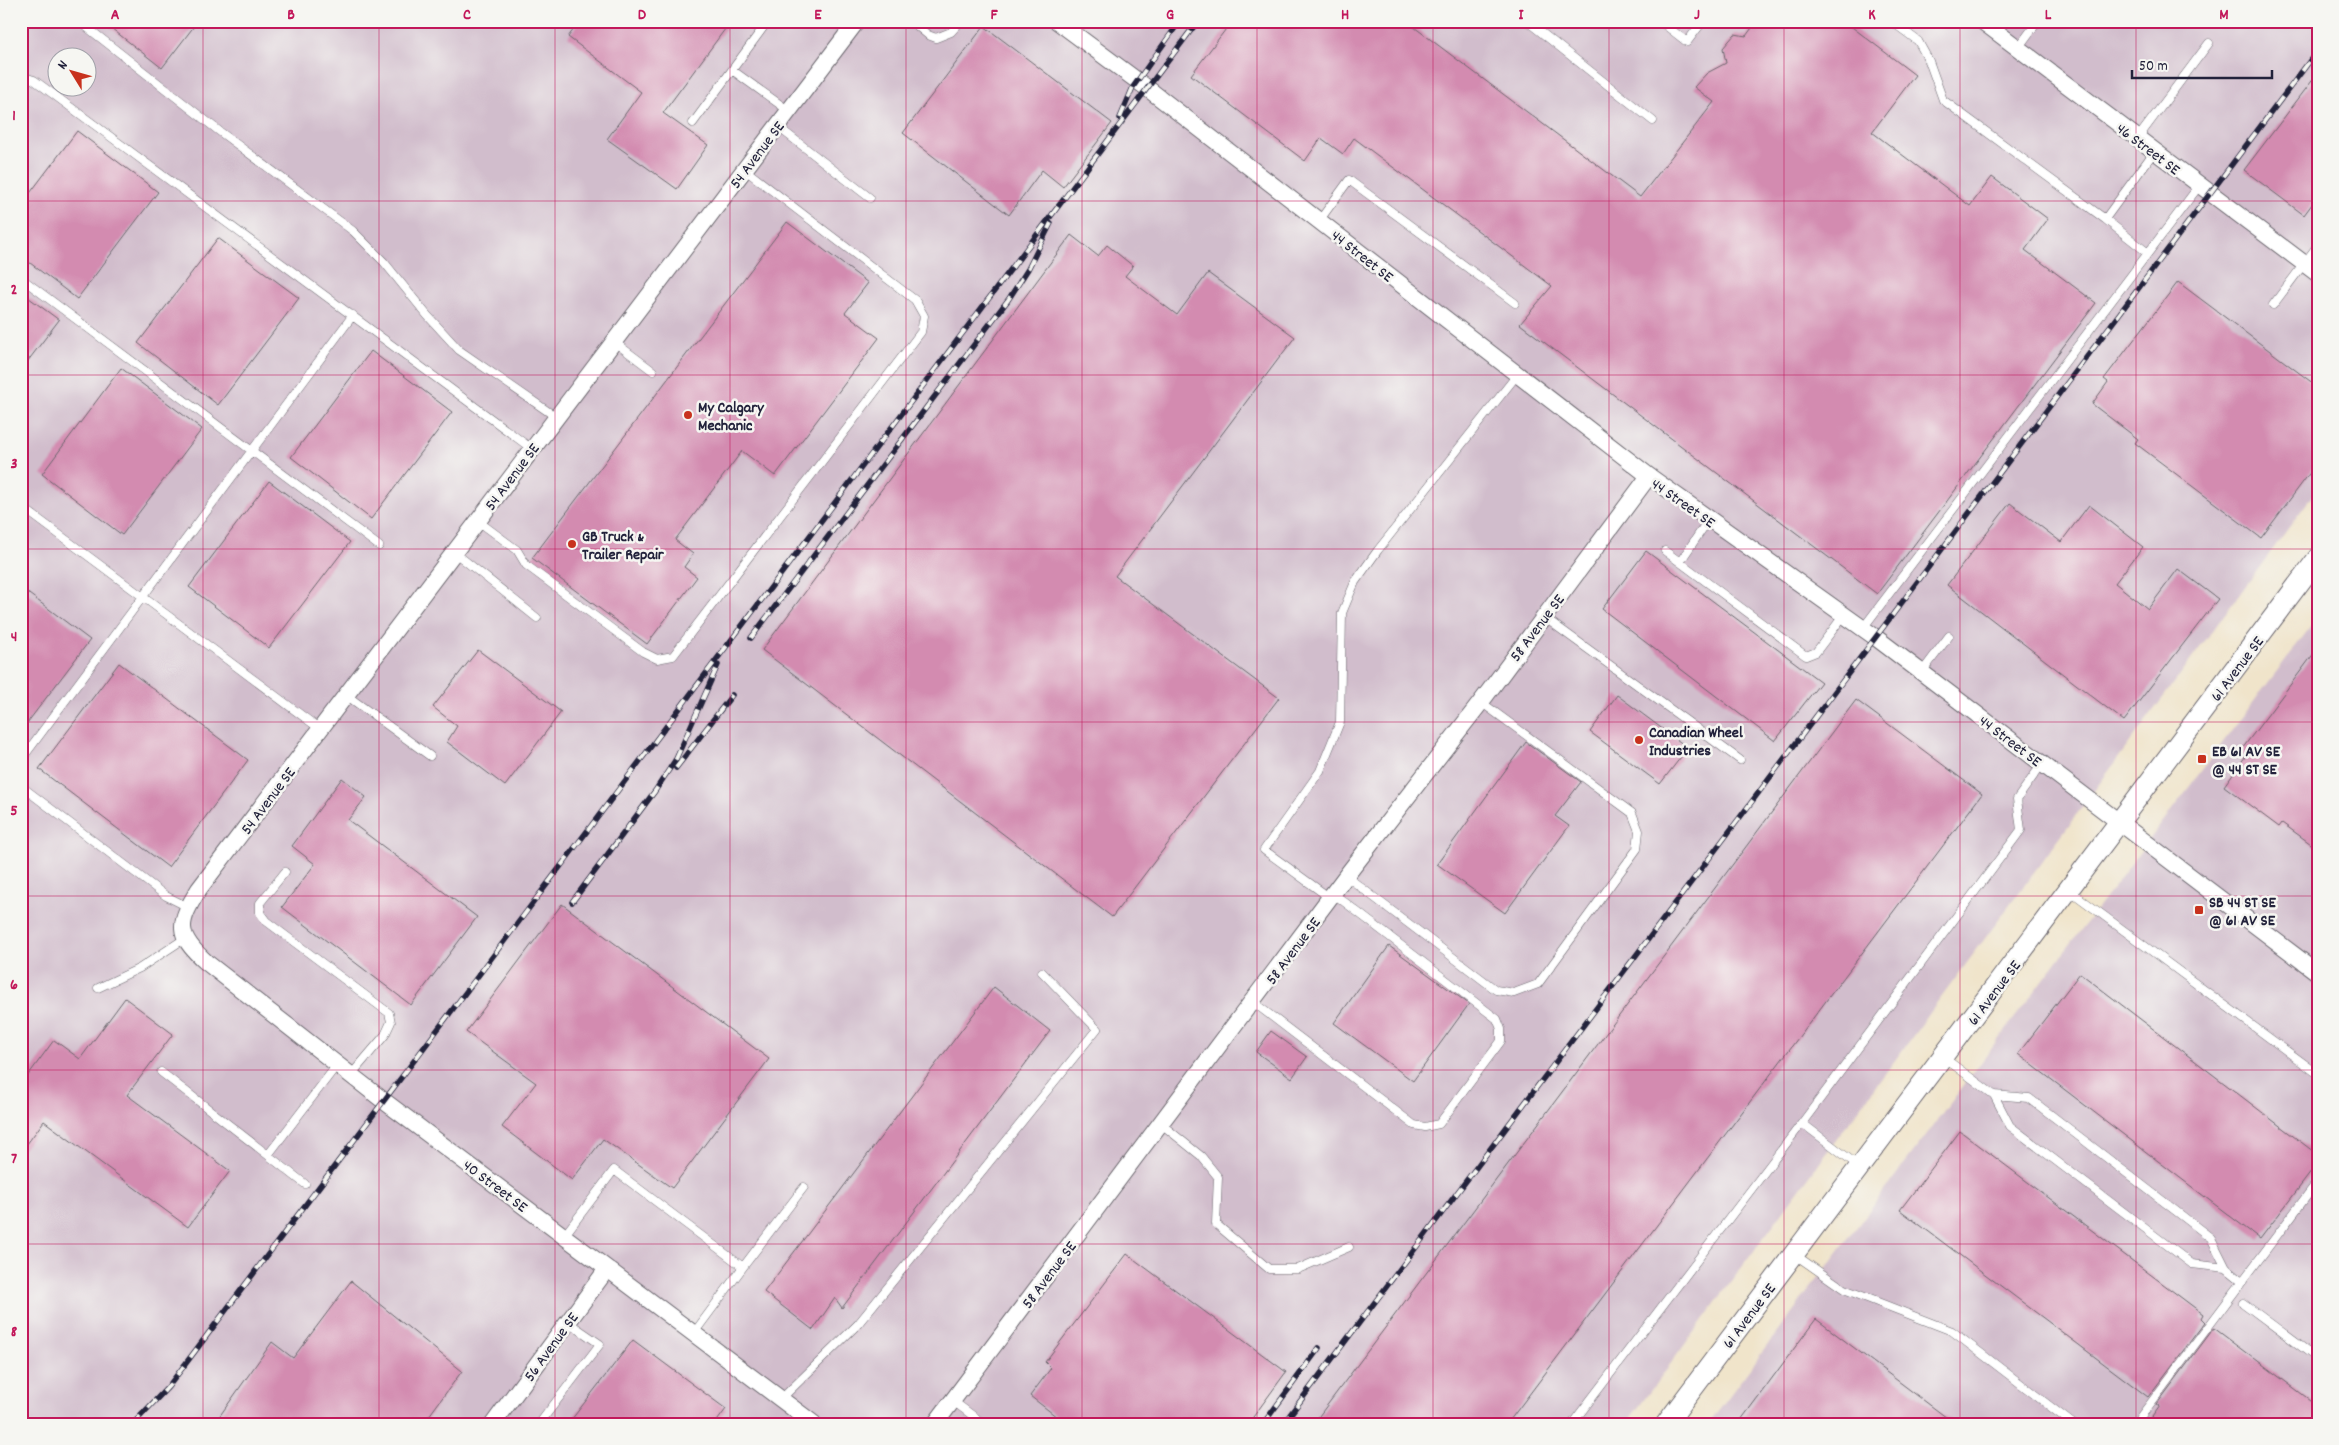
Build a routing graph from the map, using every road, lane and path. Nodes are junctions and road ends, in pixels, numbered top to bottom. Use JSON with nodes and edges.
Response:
{"nodes":[{"id":1,"x":79,"y":21,"type":"edge"},
{"id":2,"x":768,"y":21,"type":"edge"},
{"id":3,"x":857,"y":21,"type":"edge"},
{"id":4,"x":911,"y":21,"type":"edge"},
{"id":5,"x":961,"y":21,"type":"edge"},
{"id":6,"x":1057,"y":21,"type":"edge"},
{"id":7,"x":1528,"y":21,"type":"edge"},
{"id":8,"x":1660,"y":21,"type":"edge"},
{"id":9,"x":1703,"y":21,"type":"edge"},
{"id":10,"x":1891,"y":21,"type":"edge"},
{"id":11,"x":1982,"y":21,"type":"edge"},
{"id":12,"x":2038,"y":21,"type":"edge"},
{"id":13,"x":2209,"y":42,"type":"dead end"},
{"id":14,"x":2018,"y":48,"type":"junction"},
{"id":15,"x":732,"y":70,"type":"junction"},
{"id":16,"x":21,"y":76,"type":"edge"},
{"id":17,"x":789,"y":111,"type":"junction"},
{"id":18,"x":1653,"y":120,"type":"dead end"},
{"id":19,"x":693,"y":123,"type":"dead end"},
{"id":20,"x":777,"y":126,"type":"junction"},
{"id":21,"x":2137,"y":139,"type":"junction"},
{"id":22,"x":2154,"y":152,"type":"junction"},
{"id":23,"x":744,"y":169,"type":"junction"},
{"id":24,"x":2199,"y":186,"type":"junction"},
{"id":25,"x":870,"y":198,"type":"dead end"},
{"id":26,"x":2105,"y":219,"type":"junction"},
{"id":27,"x":1319,"y":221,"type":"junction"},
{"id":28,"x":2318,"y":246,"type":"edge"},
{"id":29,"x":2148,"y":253,"type":"junction"},
{"id":30,"x":2304,"y":264,"type":"junction"},
{"id":31,"x":2318,"y":274,"type":"edge"},
{"id":32,"x":21,"y":278,"type":"edge"},
{"id":33,"x":1515,"y":303,"type":"dead end"},
{"id":34,"x":2273,"y":305,"type":"dead end"},
{"id":35,"x":353,"y":315,"type":"junction"},
{"id":36,"x":613,"y":341,"type":"junction"},
{"id":37,"x":653,"y":371,"type":"dead end"},
{"id":38,"x":1518,"y":375,"type":"junction"},
{"id":39,"x":556,"y":417,"type":"junction"},
{"id":40,"x":532,"y":448,"type":"junction"},
{"id":41,"x":253,"y":452,"type":"junction"},
{"id":42,"x":1648,"y":476,"type":"junction"},
{"id":43,"x":21,"y":506,"type":"edge"},
{"id":44,"x":1709,"y":519,"type":"junction"},
{"id":45,"x":478,"y":520,"type":"junction"},
{"id":46,"x":379,"y":546,"type":"dead end"},
{"id":47,"x":1665,"y":551,"type":"dead end"},
{"id":48,"x":454,"y":552,"type":"junction"},
{"id":49,"x":2318,"y":558,"type":"edge"},
{"id":50,"x":1680,"y":562,"type":"junction"},
{"id":51,"x":144,"y":598,"type":"junction"},
{"id":52,"x":1844,"y":615,"type":"junction"},
{"id":53,"x":1544,"y":617,"type":"junction"},
{"id":54,"x":537,"y":618,"type":"dead end"},
{"id":55,"x":1863,"y":628,"type":"junction"},
{"id":56,"x":1949,"y":636,"type":"dead end"},
{"id":57,"x":1922,"y":672,"type":"junction"},
{"id":58,"x":346,"y":695,"type":"junction"},
{"id":59,"x":1481,"y":702,"type":"junction"},
{"id":60,"x":320,"y":729,"type":"junction"},
{"id":61,"x":430,"y":756,"type":"dead end"},
{"id":62,"x":21,"y":760,"type":"edge"},
{"id":63,"x":1740,"y":760,"type":"dead end"},
{"id":64,"x":2042,"y":764,"type":"junction"},
{"id":65,"x":21,"y":786,"type":"edge"},
{"id":66,"x":2120,"y":823,"type":"junction"},
{"id":67,"x":285,"y":872,"type":"dead end"},
{"id":68,"x":1346,"y":876,"type":"junction"},
{"id":69,"x":2069,"y":890,"type":"junction"},
{"id":70,"x":1332,"y":896,"type":"junction"},
{"id":71,"x":188,"y":907,"type":"junction"},
{"id":72,"x":184,"y":939,"type":"junction"},
{"id":73,"x":1042,"y":972,"type":"dead end"},
{"id":74,"x":2318,"y":973,"type":"edge"},
{"id":75,"x":98,"y":988,"type":"dead end"},
{"id":76,"x":1253,"y":1002,"type":"junction"},
{"id":77,"x":1943,"y":1057,"type":"junction"},
{"id":78,"x":337,"y":1065,"type":"junction"},
{"id":79,"x":162,"y":1072,"type":"dead end"},
{"id":80,"x":2318,"y":1074,"type":"edge"},
{"id":81,"x":351,"y":1076,"type":"junction"},
{"id":82,"x":1994,"y":1095,"type":"junction"},
{"id":83,"x":1160,"y":1123,"type":"junction"},
{"id":84,"x":1802,"y":1123,"type":"junction"},
{"id":85,"x":268,"y":1155,"type":"junction"},
{"id":86,"x":1860,"y":1167,"type":"junction"},
{"id":87,"x":2318,"y":1181,"type":"edge"},
{"id":88,"x":305,"y":1184,"type":"dead end"},
{"id":89,"x":804,"y":1188,"type":"dead end"},
{"id":90,"x":564,"y":1236,"type":"junction"},
{"id":91,"x":1349,"y":1247,"type":"dead end"},
{"id":92,"x":1794,"y":1254,"type":"junction"},
{"id":93,"x":743,"y":1267,"type":"junction"},
{"id":94,"x":2226,"y":1268,"type":"junction"},
{"id":95,"x":607,"y":1269,"type":"junction"},
{"id":96,"x":2242,"y":1281,"type":"junction"},
{"id":97,"x":2243,"y":1303,"type":"dead end"},
{"id":98,"x":568,"y":1322,"type":"junction"},
{"id":99,"x":694,"y":1333,"type":"junction"},
{"id":100,"x":2318,"y":1359,"type":"edge"},
{"id":101,"x":781,"y":1399,"type":"junction"},
{"id":102,"x":953,"y":1400,"type":"junction"},
{"id":103,"x":497,"y":1422,"type":"edge"},
{"id":104,"x":539,"y":1424,"type":"edge"},
{"id":105,"x":814,"y":1424,"type":"edge"},
{"id":106,"x":935,"y":1424,"type":"edge"},
{"id":107,"x":984,"y":1424,"type":"edge"},
{"id":108,"x":1572,"y":1424,"type":"edge"},
{"id":109,"x":1666,"y":1424,"type":"edge"},
{"id":110,"x":2073,"y":1424,"type":"edge"},
{"id":111,"x":2135,"y":1424,"type":"edge"}],
"edges":[{"from":1,"to":39,"type":"lane"},
{"from":2,"to":15,"type":"lane"},
{"from":3,"to":17,"type":"street","name":"54 Avenue SE"},
{"from":4,"to":5,"type":"lane"},
{"from":6,"to":27,"type":"street","name":"44 Street SE"},
{"from":7,"to":18,"type":"lane"},
{"from":8,"to":9,"type":"lane"},
{"from":10,"to":26,"type":"lane"},
{"from":11,"to":14,"type":"street","name":"46 Street SE"},
{"from":12,"to":14,"type":"lane"},
{"from":13,"to":21,"type":"lane"},
{"from":14,"to":21,"type":"street","name":"46 Street SE"},
{"from":15,"to":17,"type":"lane"},
{"from":15,"to":19,"type":"lane"},
{"from":16,"to":35,"type":"lane"},
{"from":17,"to":20,"type":"street","name":"54 Avenue SE"},
{"from":20,"to":23,"type":"street","name":"54 Avenue SE"},
{"from":20,"to":25,"type":"lane"},
{"from":21,"to":22,"type":"street","name":"46 Street SE"},
{"from":22,"to":24,"type":"street","name":"46 Street SE"},
{"from":22,"to":26,"type":"lane"},
{"from":23,"to":36,"type":"street","name":"54 Avenue SE"},
{"from":23,"to":45,"type":"lane"},
{"from":24,"to":29,"type":"lane"},
{"from":24,"to":30,"type":"street","name":"46 Street SE"},
{"from":26,"to":29,"type":"lane"},
{"from":27,"to":33,"type":"lane"},
{"from":27,"to":38,"type":"street","name":"44 Street SE"},
{"from":28,"to":30,"type":"lane"},
{"from":29,"to":55,"type":"lane"},
{"from":30,"to":31,"type":"street","name":"46 Street SE"},
{"from":30,"to":34,"type":"lane"},
{"from":32,"to":41,"type":"lane"},
{"from":35,"to":40,"type":"lane"},
{"from":35,"to":41,"type":"lane"},
{"from":36,"to":37,"type":"lane"},
{"from":36,"to":39,"type":"street","name":"54 Avenue SE"},
{"from":38,"to":42,"type":"street","name":"44 Street SE"},
{"from":38,"to":70,"type":"lane"},
{"from":39,"to":40,"type":"street","name":"54 Avenue SE"},
{"from":40,"to":45,"type":"street","name":"54 Avenue SE"},
{"from":41,"to":46,"type":"lane"},
{"from":41,"to":51,"type":"lane"},
{"from":42,"to":44,"type":"street","name":"44 Street SE"},
{"from":42,"to":53,"type":"street","name":"58 Avenue SE"},
{"from":43,"to":51,"type":"lane"},
{"from":44,"to":50,"type":"lane"},
{"from":44,"to":52,"type":"street","name":"44 Street SE"},
{"from":45,"to":48,"type":"street","name":"54 Avenue SE"},
{"from":47,"to":50,"type":"lane"},
{"from":48,"to":54,"type":"lane"},
{"from":48,"to":58,"type":"street","name":"54 Avenue SE"},
{"from":49,"to":66,"type":"street","name":"61 Avenue SE"},
{"from":50,"to":52,"type":"lane"},
{"from":51,"to":60,"type":"lane"},
{"from":51,"to":62,"type":"lane"},
{"from":52,"to":55,"type":"street","name":"44 Street SE"},
{"from":53,"to":59,"type":"street","name":"58 Avenue SE"},
{"from":53,"to":63,"type":"lane"},
{"from":55,"to":57,"type":"street","name":"44 Street SE"},
{"from":56,"to":57,"type":"lane"},
{"from":57,"to":64,"type":"street","name":"44 Street SE"},
{"from":58,"to":60,"type":"street","name":"54 Avenue SE"},
{"from":58,"to":61,"type":"lane"},
{"from":59,"to":68,"type":"street","name":"58 Avenue SE"},
{"from":59,"to":68,"type":"lane"},
{"from":60,"to":71,"type":"street","name":"54 Avenue SE"},
{"from":64,"to":66,"type":"street","name":"44 Street SE"},
{"from":64,"to":84,"type":"lane"},
{"from":65,"to":71,"type":"lane"},
{"from":66,"to":69,"type":"street","name":"61 Avenue SE"},
{"from":66,"to":74,"type":"street","name":"44 Street SE"},
{"from":67,"to":81,"type":"lane"},
{"from":68,"to":70,"type":"street","name":"58 Avenue SE"},
{"from":69,"to":77,"type":"street","name":"61 Avenue SE"},
{"from":69,"to":80,"type":"lane"},
{"from":70,"to":76,"type":"street","name":"58 Avenue SE"},
{"from":70,"to":76,"type":"lane"},
{"from":71,"to":72,"type":"street","name":"54 Avenue SE"},
{"from":72,"to":75,"type":"lane"},
{"from":72,"to":78,"type":"street","name":"40 Street SE"},
{"from":73,"to":101,"type":"lane"},
{"from":76,"to":83,"type":"street","name":"58 Avenue SE"},
{"from":77,"to":82,"type":"lane"},
{"from":77,"to":86,"type":"street","name":"61 Avenue SE"},
{"from":78,"to":81,"type":"street","name":"40 Street SE"},
{"from":78,"to":85,"type":"lane"},
{"from":79,"to":85,"type":"lane"},
{"from":81,"to":90,"type":"street","name":"40 Street SE"},
{"from":82,"to":94,"type":"lane"},
{"from":82,"to":94,"type":"lane"},
{"from":83,"to":91,"type":"lane"},
{"from":83,"to":102,"type":"street","name":"58 Avenue SE"},
{"from":84,"to":86,"type":"lane"},
{"from":84,"to":108,"type":"lane"},
{"from":85,"to":88,"type":"lane"},
{"from":86,"to":92,"type":"street","name":"61 Avenue SE"},
{"from":87,"to":96,"type":"lane"},
{"from":89,"to":93,"type":"lane"},
{"from":90,"to":93,"type":"lane"},
{"from":90,"to":95,"type":"street","name":"40 Street SE"},
{"from":92,"to":109,"type":"street","name":"61 Avenue SE"},
{"from":92,"to":110,"type":"lane"},
{"from":93,"to":99,"type":"lane"},
{"from":94,"to":96,"type":"lane"},
{"from":95,"to":98,"type":"street","name":"56 Avenue SE"},
{"from":95,"to":99,"type":"street","name":"40 Street SE"},
{"from":96,"to":111,"type":"lane"},
{"from":97,"to":100,"type":"lane"},
{"from":98,"to":103,"type":"street","name":"56 Avenue SE"},
{"from":98,"to":104,"type":"lane"},
{"from":99,"to":101,"type":"street","name":"40 Street SE"},
{"from":101,"to":105,"type":"street","name":"40 Street SE"},
{"from":102,"to":106,"type":"street","name":"58 Avenue SE"},
{"from":102,"to":107,"type":"lane"}]}
